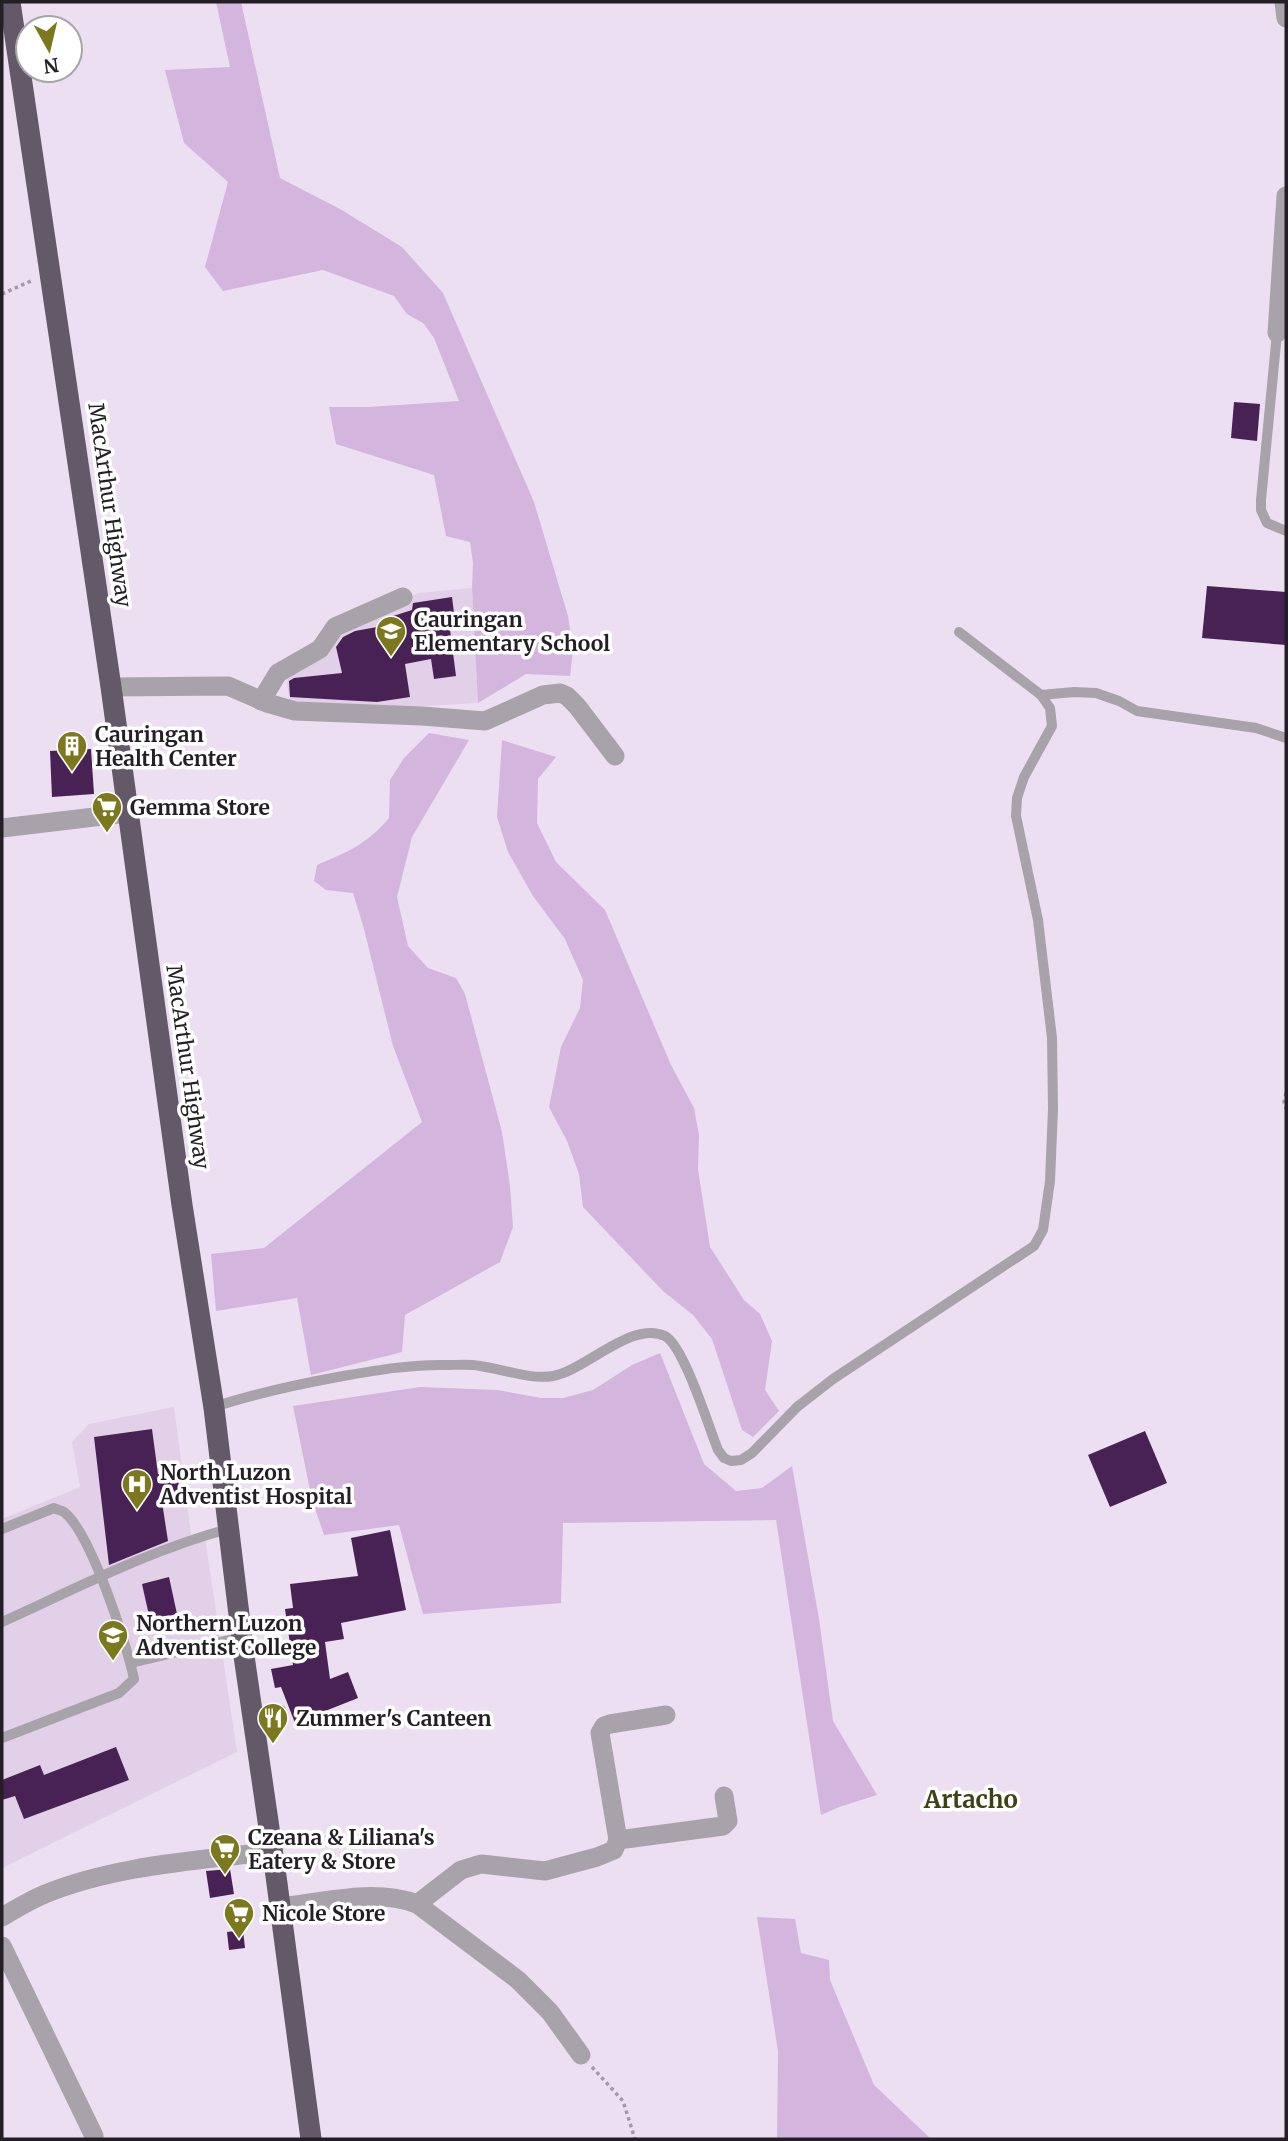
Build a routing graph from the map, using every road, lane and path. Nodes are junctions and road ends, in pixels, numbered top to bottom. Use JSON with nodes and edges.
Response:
{"nodes":[{"id":1,"x":10,"y":2,"type":"edge"},
{"id":2,"x":1284,"y":2,"type":"edge"},
{"id":3,"x":1286,"y":18,"type":"edge"},
{"id":4,"x":1286,"y":196,"type":"edge"},
{"id":5,"x":51,"y":273,"type":"junction"},
{"id":6,"x":2,"y":293,"type":"edge"},
{"id":7,"x":1277,"y":333,"type":"joint"},
{"id":8,"x":1286,"y":531,"type":"edge"},
{"id":9,"x":403,"y":597,"type":"dead end"},
{"id":10,"x":959,"y":632,"type":"dead end"},
{"id":11,"x":111,"y":687,"type":"junction"},
{"id":12,"x":1041,"y":695,"type":"junction"},
{"id":13,"x":261,"y":701,"type":"junction"},
{"id":14,"x":1286,"y":738,"type":"edge"},
{"id":15,"x":615,"y":756,"type":"dead end"},
{"id":16,"x":128,"y":813,"type":"junction"},
{"id":17,"x":2,"y":828,"type":"edge"},
{"id":18,"x":1286,"y":1093,"type":"edge"},
{"id":19,"x":1286,"y":1108,"type":"edge"},
{"id":20,"x":214,"y":1408,"type":"junction"},
{"id":21,"x":2,"y":1528,"type":"edge"},
{"id":22,"x":228,"y":1529,"type":"junction"},
{"id":23,"x":102,"y":1576,"type":"junction"},
{"id":24,"x":2,"y":1622,"type":"edge"},
{"id":25,"x":241,"y":1637,"type":"junction"},
{"id":26,"x":131,"y":1663,"type":"junction"},
{"id":27,"x":281,"y":1710,"type":"dead end"},
{"id":28,"x":666,"y":1716,"type":"dead end"},
{"id":29,"x":254,"y":1736,"type":"junction"},
{"id":30,"x":2,"y":1738,"type":"edge"},
{"id":31,"x":724,"y":1796,"type":"dead end"},
{"id":32,"x":618,"y":1840,"type":"junction"},
{"id":33,"x":273,"y":1851,"type":"junction"},
{"id":34,"x":417,"y":1904,"type":"junction"},
{"id":35,"x":280,"y":1907,"type":"junction"},
{"id":36,"x":2,"y":1917,"type":"edge"},
{"id":37,"x":2,"y":1946,"type":"edge"},
{"id":38,"x":581,"y":2055,"type":"joint"},
{"id":39,"x":94,"y":2136,"type":"dead end"},
{"id":40,"x":311,"y":2139,"type":"edge"},
{"id":41,"x":635,"y":2139,"type":"edge"}],
"edges":[{"from":1,"to":5,"type":"highway","name":"MacArthur Highway"},
{"from":2,"to":3,"type":"street"},
{"from":4,"to":7,"type":"street"},
{"from":5,"to":6,"type":"path"},
{"from":5,"to":11,"type":"highway","name":"MacArthur Highway"},
{"from":7,"to":8,"type":"lane"},
{"from":9,"to":13,"type":"street"},
{"from":10,"to":12,"type":"lane"},
{"from":11,"to":13,"type":"street"},
{"from":11,"to":16,"type":"highway","name":"MacArthur Highway"},
{"from":12,"to":14,"type":"lane"},
{"from":12,"to":20,"type":"lane"},
{"from":13,"to":15,"type":"street"},
{"from":16,"to":17,"type":"street"},
{"from":16,"to":20,"type":"highway","name":"MacArthur Highway"},
{"from":18,"to":19,"type":"path"},
{"from":20,"to":22,"type":"highway","name":"MacArthur Highway"},
{"from":21,"to":23,"type":"lane"},
{"from":22,"to":23,"type":"lane"},
{"from":22,"to":25,"type":"highway","name":"MacArthur Highway"},
{"from":23,"to":24,"type":"lane"},
{"from":23,"to":26,"type":"lane"},
{"from":25,"to":26,"type":"lane"},
{"from":25,"to":29,"type":"highway","name":"MacArthur Highway"},
{"from":26,"to":30,"type":"lane"},
{"from":27,"to":29,"type":"lane"},
{"from":28,"to":32,"type":"street"},
{"from":29,"to":33,"type":"highway","name":"MacArthur Highway"},
{"from":31,"to":32,"type":"street"},
{"from":32,"to":34,"type":"street"},
{"from":33,"to":35,"type":"highway","name":"MacArthur Highway"},
{"from":33,"to":36,"type":"street"},
{"from":34,"to":35,"type":"street"},
{"from":34,"to":38,"type":"street"},
{"from":35,"to":40,"type":"highway","name":"MacArthur Highway"},
{"from":37,"to":39,"type":"street"},
{"from":38,"to":41,"type":"path"}]}
